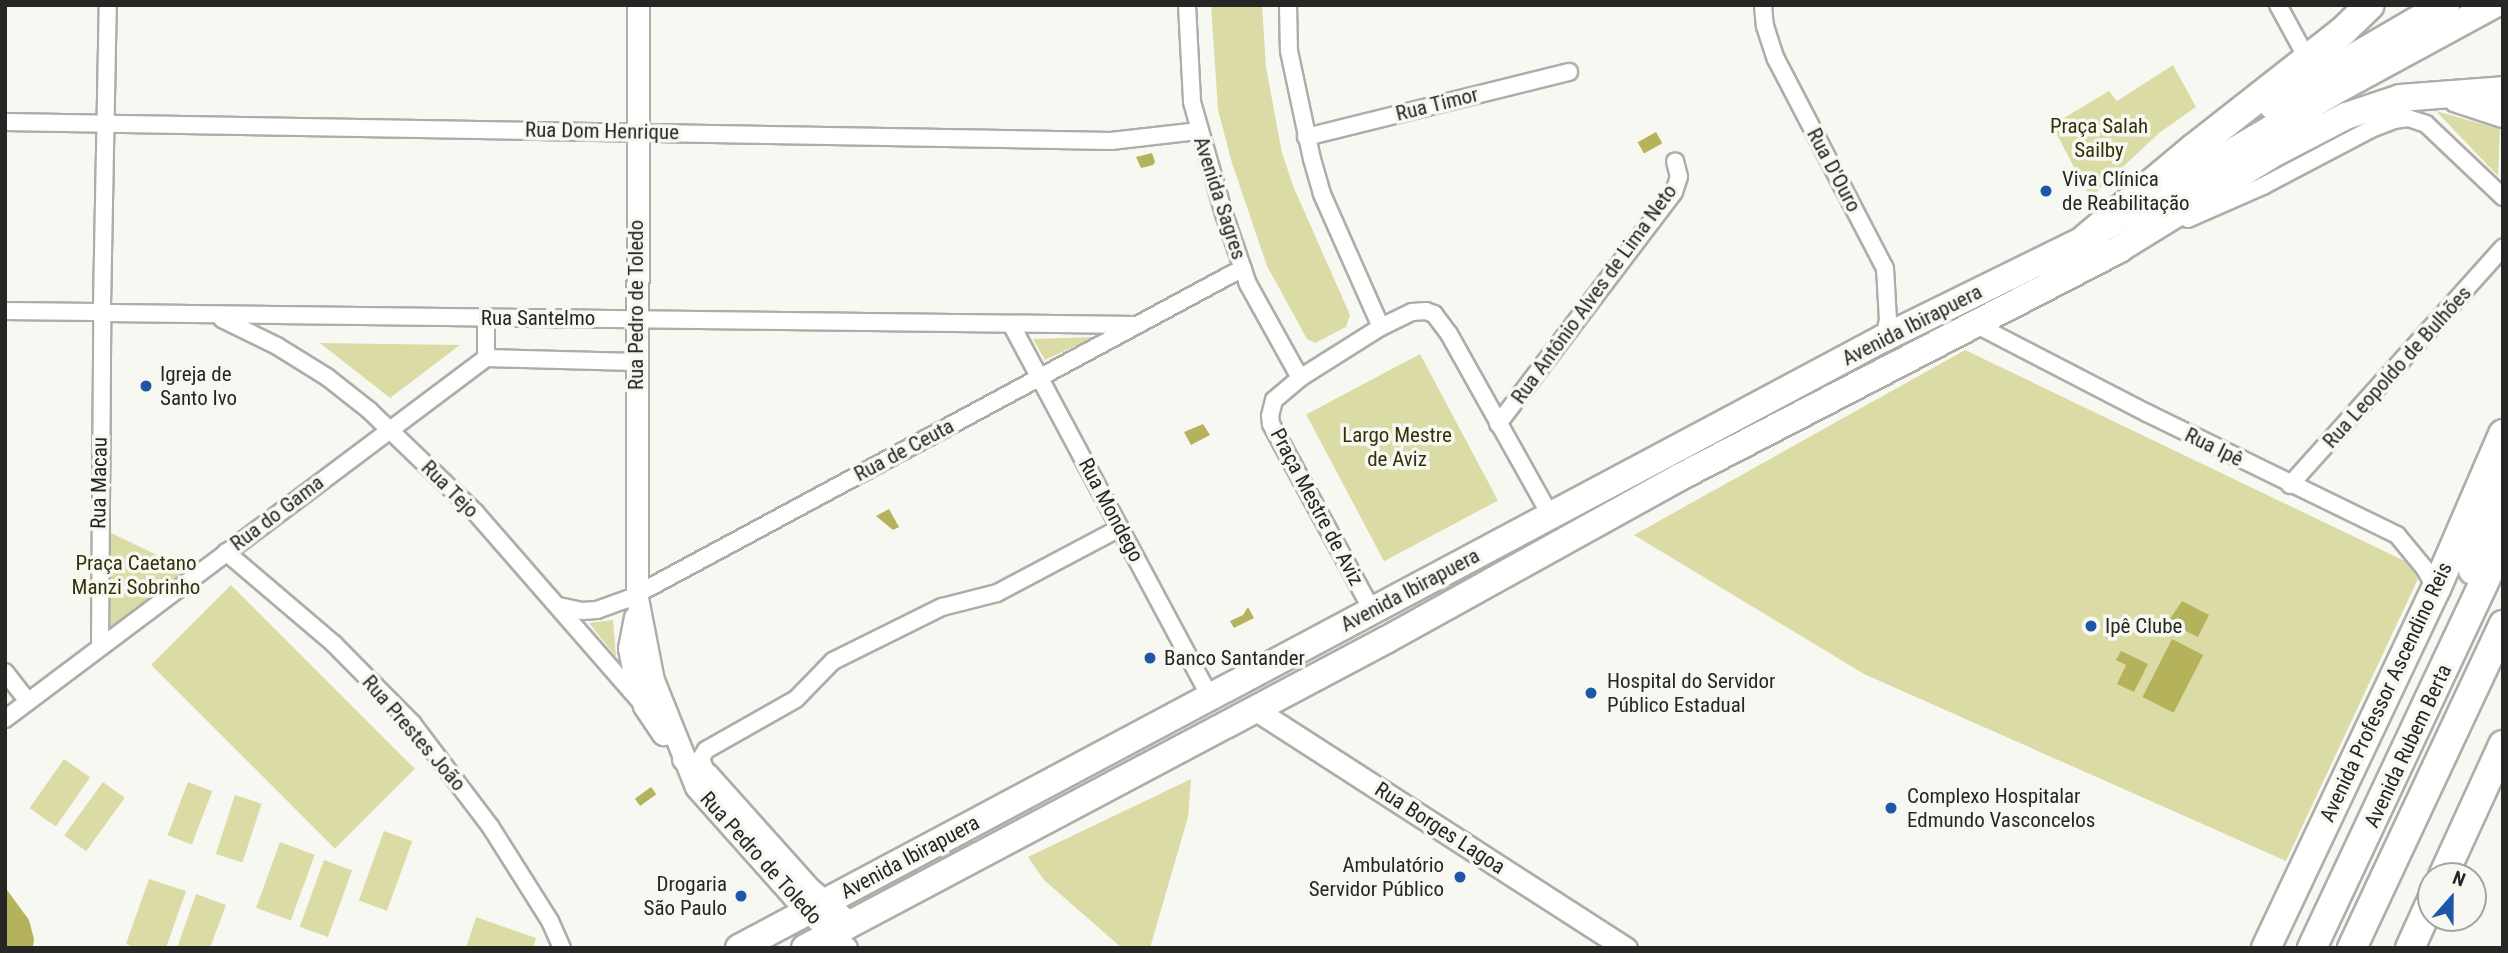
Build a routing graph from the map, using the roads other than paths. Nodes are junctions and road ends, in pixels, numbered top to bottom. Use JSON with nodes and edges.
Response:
{"nodes":[{"id":1,"x":108,"y":5,"type":"edge"},
{"id":2,"x":638,"y":5,"type":"edge"},
{"id":3,"x":1187,"y":5,"type":"edge"},
{"id":4,"x":1288,"y":5,"type":"edge"},
{"id":5,"x":1763,"y":5,"type":"edge"},
{"id":6,"x":2278,"y":5,"type":"edge"},
{"id":7,"x":2371,"y":5,"type":"edge"},
{"id":8,"x":2445,"y":5,"type":"edge"},
{"id":9,"x":2493,"y":5,"type":"edge"},
{"id":10,"x":2308,"y":60,"type":"junction"},
{"id":11,"x":1569,"y":72,"type":"dead end"},
{"id":12,"x":2503,"y":90,"type":"edge"},
{"id":13,"x":2442,"y":94,"type":"junction"},
{"id":14,"x":2503,"y":114,"type":"edge"},
{"id":15,"x":5,"y":122,"type":"edge"},
{"id":16,"x":106,"y":124,"type":"junction"},
{"id":17,"x":2220,"y":129,"type":"junction"},
{"id":18,"x":637,"y":131,"type":"junction"},
{"id":19,"x":1199,"y":131,"type":"junction"},
{"id":20,"x":1306,"y":137,"type":"junction"},
{"id":21,"x":1675,"y":161,"type":"dead end"},
{"id":22,"x":2503,"y":197,"type":"edge"},
{"id":23,"x":2085,"y":239,"type":"junction"},
{"id":24,"x":2503,"y":248,"type":"edge"},
{"id":25,"x":2119,"y":249,"type":"junction"},
{"id":26,"x":1242,"y":268,"type":"junction"},
{"id":27,"x":5,"y":311,"type":"edge"},
{"id":28,"x":102,"y":313,"type":"junction"},
{"id":29,"x":217,"y":316,"type":"junction"},
{"id":30,"x":636,"y":317,"type":"junction"},
{"id":31,"x":486,"y":318,"type":"junction"},
{"id":32,"x":1011,"y":324,"type":"junction"},
{"id":33,"x":1975,"y":324,"type":"junction"},
{"id":34,"x":1136,"y":325,"type":"junction"},
{"id":35,"x":1381,"y":327,"type":"junction"},
{"id":36,"x":1884,"y":338,"type":"junction"},
{"id":37,"x":486,"y":358,"type":"junction"},
{"id":38,"x":635,"y":362,"type":"junction"},
{"id":39,"x":1040,"y":377,"type":"junction"},
{"id":40,"x":1300,"y":378,"type":"junction"},
{"id":41,"x":1498,"y":424,"type":"junction"},
{"id":42,"x":389,"y":429,"type":"junction"},
{"id":43,"x":2503,"y":434,"type":"edge"},
{"id":44,"x":2290,"y":485,"type":"junction"},
{"id":45,"x":2503,"y":487,"type":"edge"},
{"id":46,"x":1550,"y":514,"type":"junction"},
{"id":47,"x":1120,"y":528,"type":"junction"},
{"id":48,"x":2503,"y":544,"type":"edge"},
{"id":49,"x":226,"y":552,"type":"junction"},
{"id":50,"x":2436,"y":589,"type":"junction"},
{"id":51,"x":637,"y":599,"type":"junction"},
{"id":52,"x":2477,"y":599,"type":"junction"},
{"id":53,"x":559,"y":606,"type":"junction"},
{"id":54,"x":1373,"y":612,"type":"junction"},
{"id":55,"x":2503,"y":625,"type":"edge"},
{"id":56,"x":100,"y":646,"type":"junction"},
{"id":57,"x":1273,"y":663,"type":"junction"},
{"id":58,"x":5,"y":672,"type":"edge"},
{"id":59,"x":1210,"y":696,"type":"junction"},
{"id":60,"x":28,"y":701,"type":"junction"},
{"id":61,"x":652,"y":705,"type":"junction"},
{"id":62,"x":1253,"y":708,"type":"junction"},
{"id":63,"x":5,"y":719,"type":"edge"},
{"id":64,"x":2503,"y":745,"type":"edge"},
{"id":65,"x":706,"y":750,"type":"junction"},
{"id":66,"x":686,"y":762,"type":"junction"},
{"id":67,"x":707,"y":774,"type":"junction"},
{"id":68,"x":2449,"y":862,"type":"edge"},
{"id":69,"x":816,"y":906,"type":"junction"},
{"id":70,"x":848,"y":934,"type":"edge"},
{"id":71,"x":562,"y":948,"type":"edge"},
{"id":72,"x":739,"y":948,"type":"edge"},
{"id":73,"x":805,"y":948,"type":"edge"},
{"id":74,"x":1626,"y":948,"type":"edge"},
{"id":75,"x":2266,"y":948,"type":"edge"},
{"id":76,"x":2312,"y":948,"type":"edge"},
{"id":77,"x":2352,"y":948,"type":"edge"}],
"edges":[{"from":1,"to":16,"type":"street","name":"Rua Macau"},
{"from":2,"to":18,"type":"street","name":"Rua Pedro de Toledo"},
{"from":3,"to":19,"type":"street","name":"Avenida Sagres"},
{"from":4,"to":20,"type":"street"},
{"from":5,"to":36,"type":"street","name":"Rua D'Ouro"},
{"from":6,"to":10,"type":"street"},
{"from":7,"to":10,"type":"highway"},
{"from":8,"to":17,"type":"highway"},
{"from":9,"to":23,"type":"main road","name":"Avenida Ibirapuera"},
{"from":10,"to":17,"type":"highway"},
{"from":11,"to":20,"type":"street","name":"Rua Timor"},
{"from":12,"to":13,"type":"main road","name":"Avenida Ibirapuera"},
{"from":13,"to":14,"type":"main road"},
{"from":13,"to":25,"type":"main road","name":"Avenida Ibirapuera"},
{"from":15,"to":16,"type":"street","name":"Rua Dom Henrique"},
{"from":16,"to":18,"type":"street","name":"Rua Dom Henrique"},
{"from":16,"to":28,"type":"street","name":"Rua Macau"},
{"from":17,"to":23,"type":"highway"},
{"from":18,"to":19,"type":"street","name":"Rua Dom Henrique"},
{"from":18,"to":30,"type":"street","name":"Rua Pedro de Toledo"},
{"from":19,"to":26,"type":"street","name":"Avenida Sagres"},
{"from":20,"to":35,"type":"street"},
{"from":21,"to":41,"type":"street","name":"Rua Antônio Alves de Lima Neto"},
{"from":22,"to":25,"type":"street"},
{"from":23,"to":36,"type":"main road","name":"Avenida Ibirapuera"},
{"from":24,"to":44,"type":"street","name":"Rua Leopoldo de Bulhões"},
{"from":25,"to":33,"type":"main road","name":"Avenida Ibirapuera"},
{"from":26,"to":34,"type":"street","name":"Rua de Ceuta"},
{"from":26,"to":40,"type":"street","name":"Avenida Sagres"},
{"from":27,"to":28,"type":"street","name":"Rua Santelmo"},
{"from":28,"to":29,"type":"street","name":"Rua Santelmo"},
{"from":28,"to":56,"type":"street","name":"Rua Macau"},
{"from":29,"to":31,"type":"street","name":"Rua Santelmo"},
{"from":29,"to":42,"type":"street","name":"Rua Tejo"},
{"from":30,"to":31,"type":"street","name":"Rua Santelmo"},
{"from":30,"to":32,"type":"street","name":"Rua Santelmo"},
{"from":30,"to":38,"type":"street","name":"Rua Pedro de Toledo"},
{"from":31,"to":37,"type":"street"},
{"from":32,"to":34,"type":"street","name":"Rua Santelmo"},
{"from":32,"to":39,"type":"street","name":"Rua Mondego"},
{"from":33,"to":44,"type":"street","name":"Rua Ipê"},
{"from":33,"to":62,"type":"main road","name":"Avenida Ibirapuera"},
{"from":34,"to":39,"type":"street","name":"Rua de Ceuta"},
{"from":35,"to":40,"type":"street","name":"Praça Mestre de Aviz"},
{"from":35,"to":41,"type":"street","name":"Praça Mestre de Aviz"},
{"from":36,"to":46,"type":"main road","name":"Avenida Ibirapuera"},
{"from":37,"to":38,"type":"street"},
{"from":37,"to":42,"type":"street","name":"Rua do Gama"},
{"from":38,"to":51,"type":"street","name":"Rua Pedro de Toledo"},
{"from":39,"to":47,"type":"street","name":"Rua Mondego"},
{"from":39,"to":51,"type":"street","name":"Rua de Ceuta"},
{"from":40,"to":54,"type":"street","name":"Praça Mestre de Aviz"},
{"from":41,"to":46,"type":"street","name":"Praça Mestre de Aviz"},
{"from":42,"to":49,"type":"street","name":"Rua do Gama"},
{"from":42,"to":53,"type":"street","name":"Rua Tejo"},
{"from":43,"to":50,"type":"highway","name":"Avenida Professor Ascendino Reis"},
{"from":44,"to":50,"type":"street","name":"Rua Ipê"},
{"from":45,"to":52,"type":"highway"},
{"from":46,"to":54,"type":"main road","name":"Avenida Ibirapuera"},
{"from":47,"to":59,"type":"street","name":"Rua Mondego"},
{"from":47,"to":65,"type":"street"},
{"from":48,"to":52,"type":"highway","name":"Avenida Rubem Berta"},
{"from":49,"to":56,"type":"street","name":"Rua do Gama"},
{"from":49,"to":71,"type":"street","name":"Rua Prestes João"},
{"from":50,"to":75,"type":"highway","name":"Avenida Professor Ascendino Reis"},
{"from":51,"to":53,"type":"street","name":"Rua de Ceuta"},
{"from":51,"to":61,"type":"street","name":"Rua Pedro de Toledo"},
{"from":52,"to":76,"type":"highway","name":"Avenida Rubem Berta"},
{"from":53,"to":61,"type":"street","name":"Rua Tejo"},
{"from":54,"to":57,"type":"main road","name":"Avenida Ibirapuera"},
{"from":55,"to":77,"type":"highway","name":"Avenida Rubem Berta"},
{"from":56,"to":60,"type":"street","name":"Rua do Gama"},
{"from":57,"to":59,"type":"main road","name":"Avenida Ibirapuera"},
{"from":57,"to":62,"type":"main road"},
{"from":58,"to":60,"type":"street"},
{"from":59,"to":69,"type":"main road","name":"Avenida Ibirapuera"},
{"from":60,"to":63,"type":"street","name":"Rua do Gama"},
{"from":61,"to":65,"type":"street","name":"Rua Tejo"},
{"from":61,"to":66,"type":"street","name":"Rua Pedro de Toledo"},
{"from":62,"to":70,"type":"main road","name":"Avenida Ibirapuera"},
{"from":62,"to":74,"type":"street","name":"Rua Borges Lagoa"},
{"from":64,"to":68,"type":"highway"},
{"from":65,"to":67,"type":"street"},
{"from":66,"to":67,"type":"street","name":"Rua Pedro de Toledo"},
{"from":66,"to":69,"type":"street","name":"Rua Pedro de Toledo"},
{"from":67,"to":69,"type":"street","name":"Rua Pedro de Toledo"},
{"from":69,"to":70,"type":"street","name":"Rua Pedro de Toledo"},
{"from":69,"to":72,"type":"main road","name":"Avenida Ibirapuera"},
{"from":70,"to":73,"type":"main road","name":"Avenida Ibirapuera"}]}
